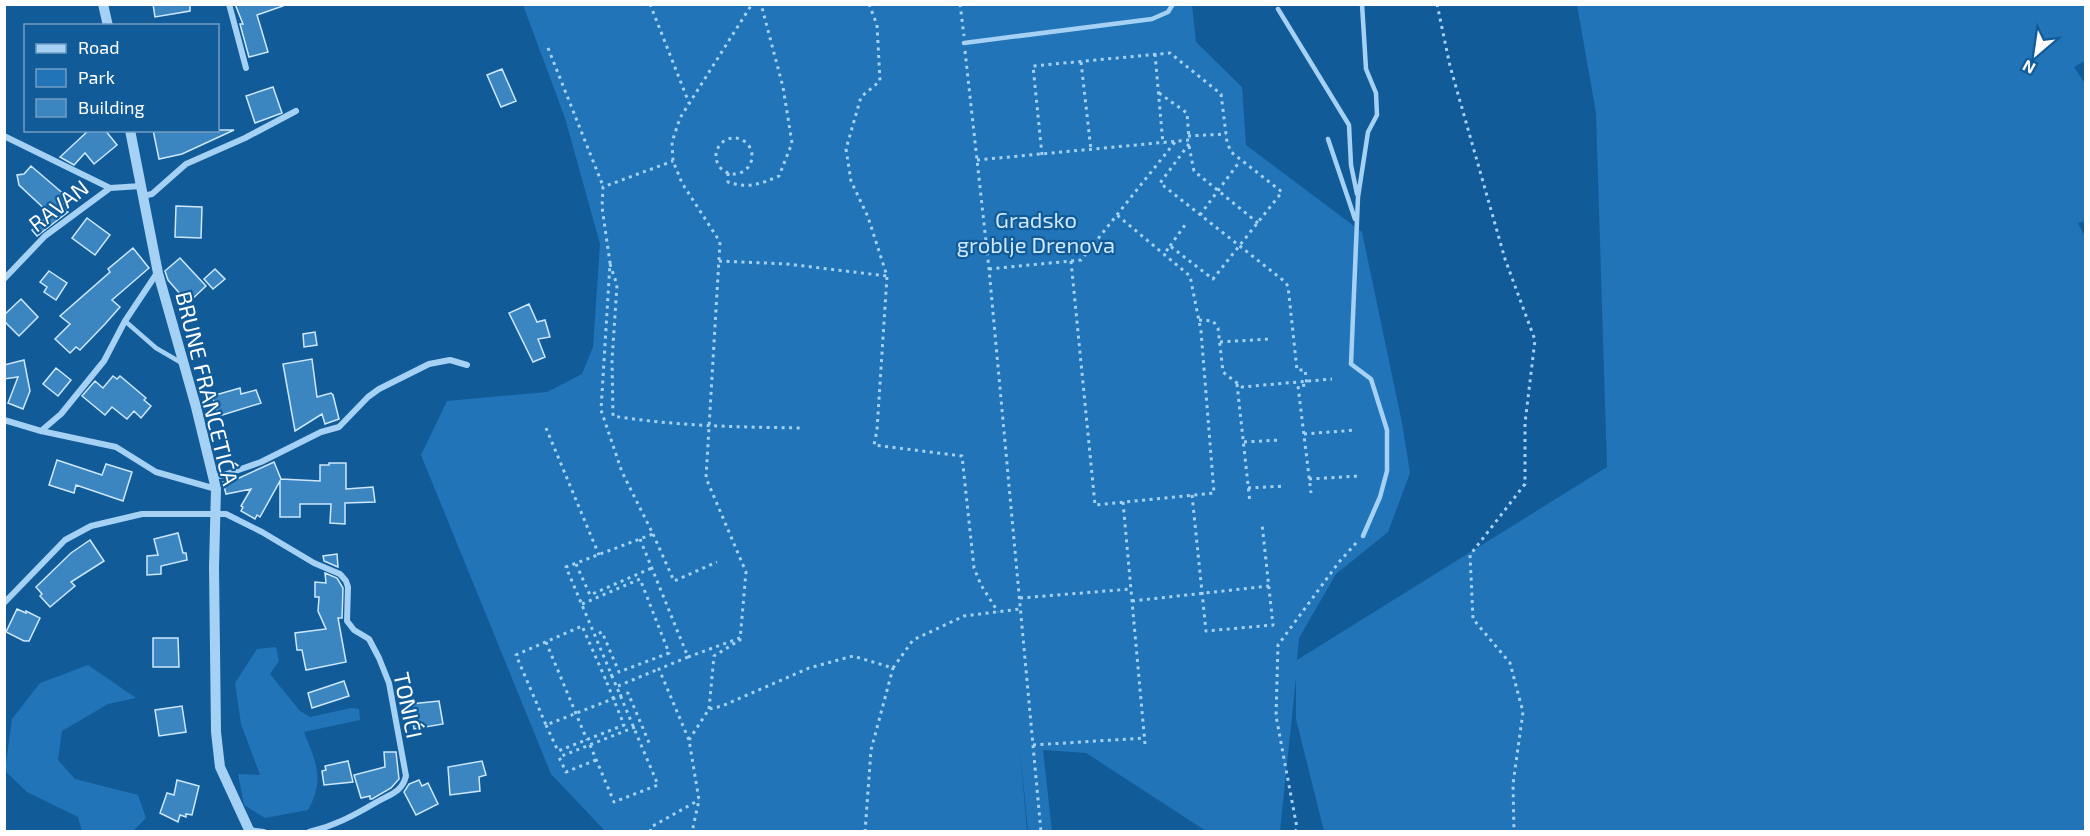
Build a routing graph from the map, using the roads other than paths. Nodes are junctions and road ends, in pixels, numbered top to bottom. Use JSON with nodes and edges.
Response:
{"nodes":[{"id":1,"x":103,"y":4,"type":"edge"},
{"id":2,"x":229,"y":4,"type":"edge"},
{"id":3,"x":1173,"y":4,"type":"edge"},
{"id":4,"x":1362,"y":4,"type":"edge"},
{"id":5,"x":1278,"y":9,"type":"dead end"},
{"id":6,"x":108,"y":24,"type":"edge"},
{"id":7,"x":964,"y":43,"type":"road end"},
{"id":8,"x":246,"y":68,"type":"dead end"},
{"id":9,"x":296,"y":111,"type":"dead end"},
{"id":10,"x":130,"y":132,"type":"edge"},
{"id":11,"x":4,"y":136,"type":"edge"},
{"id":12,"x":1328,"y":139,"type":"dead end"},
{"id":13,"x":110,"y":188,"type":"junction"},
{"id":14,"x":141,"y":191,"type":"junction"},
{"id":15,"x":1358,"y":197,"type":"junction"},
{"id":16,"x":1357,"y":222,"type":"junction"},
{"id":17,"x":158,"y":273,"type":"junction"},
{"id":18,"x":4,"y":279,"type":"edge"},
{"id":19,"x":125,"y":321,"type":"junction"},
{"id":20,"x":185,"y":365,"type":"junction"},
{"id":21,"x":467,"y":365,"type":"dead end"},
{"id":22,"x":4,"y":420,"type":"edge"},
{"id":23,"x":41,"y":430,"type":"junction"},
{"id":24,"x":212,"y":477,"type":"junction"},
{"id":25,"x":216,"y":489,"type":"junction"},
{"id":26,"x":217,"y":514,"type":"junction"},
{"id":27,"x":1363,"y":536,"type":"road end"},
{"id":28,"x":4,"y":603,"type":"edge"},
{"id":29,"x":250,"y":831,"type":"edge"},
{"id":30,"x":264,"y":831,"type":"edge"},
{"id":31,"x":309,"y":831,"type":"edge"}],
"edges":[{"from":1,"to":6,"type":"street"},
{"from":2,"to":8,"type":"street"},
{"from":3,"to":7,"type":"lane"},
{"from":4,"to":15,"type":"lane"},
{"from":5,"to":15,"type":"lane"},
{"from":9,"to":14,"type":"street"},
{"from":10,"to":14,"type":"street","name":"BRUNE FRANCETIĆA"},
{"from":11,"to":13,"type":"street","name":"RAVAN"},
{"from":12,"to":16,"type":"lane"},
{"from":13,"to":14,"type":"street","name":"RAVAN"},
{"from":13,"to":18,"type":"street","name":"RAVAN"},
{"from":14,"to":17,"type":"street","name":"BRUNE FRANCETIĆA"},
{"from":15,"to":16,"type":"lane"},
{"from":16,"to":27,"type":"lane"},
{"from":17,"to":19,"type":"street"},
{"from":17,"to":20,"type":"street","name":"BRUNE FRANCETIĆA"},
{"from":19,"to":20,"type":"lane"},
{"from":19,"to":23,"type":"street"},
{"from":20,"to":24,"type":"street","name":"BRUNE FRANCETIĆA"},
{"from":21,"to":24,"type":"street"},
{"from":22,"to":23,"type":"street"},
{"from":23,"to":25,"type":"street"},
{"from":24,"to":25,"type":"street","name":"BRUNE FRANCETIĆA"},
{"from":25,"to":26,"type":"street","name":"BRUNE FRANCETIĆA"},
{"from":26,"to":28,"type":"street"},
{"from":26,"to":29,"type":"street","name":"BRUNE FRANCETIĆA"},
{"from":26,"to":31,"type":"street","name":"TONIĆI"},
{"from":29,"to":30,"type":"street"}]}
